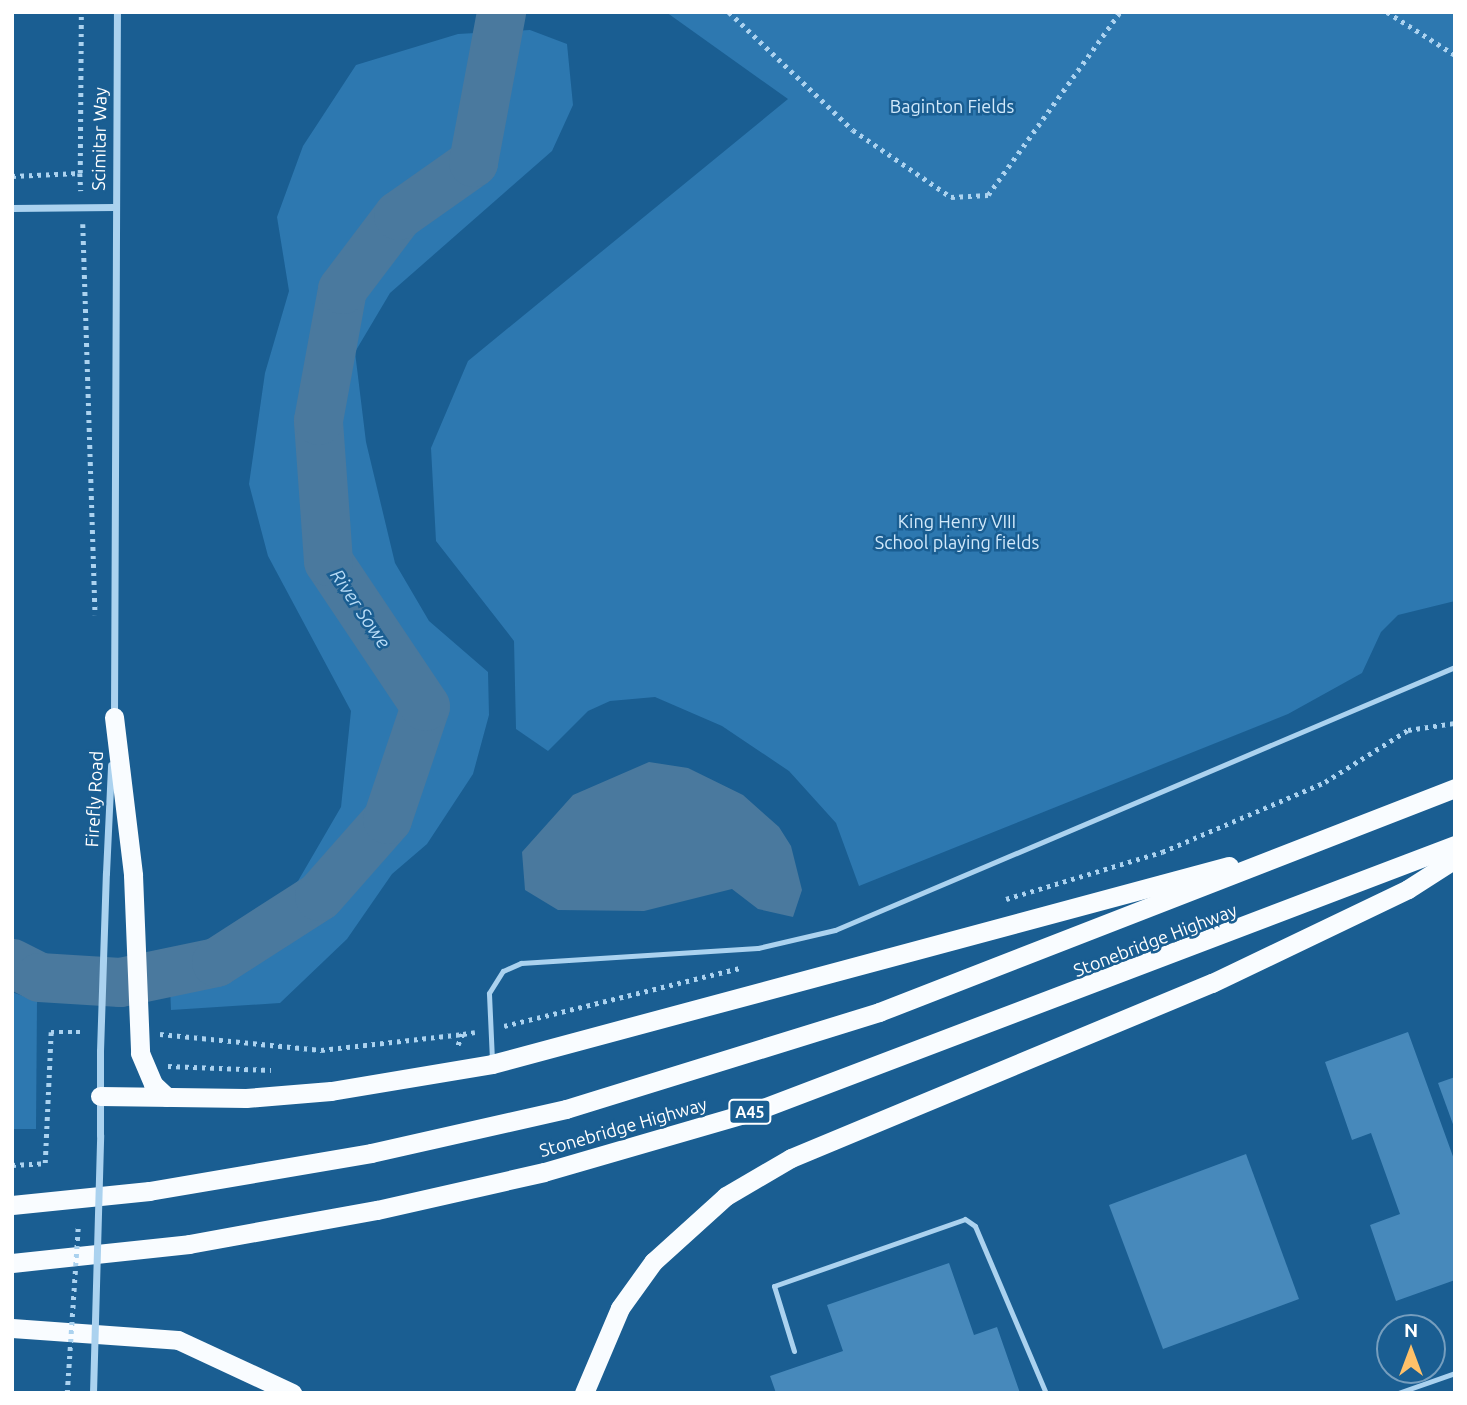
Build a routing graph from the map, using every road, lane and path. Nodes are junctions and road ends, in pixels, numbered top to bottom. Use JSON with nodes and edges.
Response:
{"nodes":[{"id":1,"x":81,"y":12,"type":"edge"},
{"id":2,"x":117,"y":12,"type":"edge"},
{"id":3,"x":729,"y":12,"type":"edge"},
{"id":4,"x":1120,"y":12,"type":"edge"},
{"id":5,"x":1387,"y":12,"type":"edge"},
{"id":6,"x":1455,"y":55,"type":"edge"},
{"id":7,"x":80,"y":173,"type":"junction"},
{"id":8,"x":12,"y":176,"type":"edge"},
{"id":9,"x":82,"y":207,"type":"junction"},
{"id":10,"x":114,"y":207,"type":"junction"},
{"id":11,"x":12,"y":208,"type":"edge"},
{"id":12,"x":95,"y":622,"type":"dead end"},
{"id":13,"x":1455,"y":667,"type":"edge"},
{"id":14,"x":114,"y":717,"type":"junction"},
{"id":15,"x":1455,"y":723,"type":"edge"},
{"id":16,"x":1455,"y":788,"type":"edge"},
{"id":17,"x":1455,"y":845,"type":"edge"},
{"id":18,"x":1296,"y":850,"type":"junction"},
{"id":19,"x":1455,"y":859,"type":"edge"},
{"id":20,"x":991,"y":903,"type":"dead end"},
{"id":21,"x":756,"y":964,"type":"dead end"},
{"id":22,"x":487,"y":1031,"type":"junction"},
{"id":23,"x":92,"y":1033,"type":"dead end"},
{"id":24,"x":145,"y":1033,"type":"dead end"},
{"id":25,"x":463,"y":1034,"type":"junction"},
{"id":26,"x":443,"y":1054,"type":"dead end"},
{"id":27,"x":141,"y":1059,"type":"junction"},
{"id":28,"x":492,"y":1064,"type":"junction"},
{"id":29,"x":276,"y":1071,"type":"dead end"},
{"id":30,"x":100,"y":1096,"type":"junction"},
{"id":31,"x":167,"y":1097,"type":"junction"},
{"id":32,"x":12,"y":1165,"type":"edge"},
{"id":33,"x":12,"y":1205,"type":"edge"},
{"id":34,"x":78,"y":1214,"type":"dead end"},
{"id":35,"x":12,"y":1263,"type":"edge"},
{"id":36,"x":12,"y":1328,"type":"edge"},
{"id":37,"x":794,"y":1351,"type":"dead end"},
{"id":38,"x":1455,"y":1373,"type":"edge"},
{"id":39,"x":66,"y":1393,"type":"edge"},
{"id":40,"x":93,"y":1393,"type":"edge"},
{"id":41,"x":292,"y":1393,"type":"edge"},
{"id":42,"x":584,"y":1393,"type":"edge"},
{"id":43,"x":1046,"y":1393,"type":"edge"},
{"id":44,"x":1398,"y":1393,"type":"edge"}],
"edges":[{"from":1,"to":7,"type":"path"},
{"from":2,"to":10,"type":"street","name":"Scimitar Way"},
{"from":3,"to":4,"type":"path"},
{"from":5,"to":6,"type":"path"},
{"from":7,"to":8,"type":"path"},
{"from":7,"to":9,"type":"path"},
{"from":9,"to":10,"type":"street","name":"Scimitar Way"},
{"from":9,"to":11,"type":"street","name":"Scimitar Way"},
{"from":9,"to":12,"type":"path"},
{"from":10,"to":14,"type":"street","name":"Firefly Road"},
{"from":13,"to":22,"type":"lane"},
{"from":14,"to":27,"type":"highway","bridge":true},
{"from":14,"to":30,"type":"street","name":"Firefly Road","bridge":true},
{"from":15,"to":20,"type":"path"},
{"from":16,"to":18,"type":"highway","name":"Stonebridge Highway"},
{"from":17,"to":35,"type":"highway","name":"Stonebridge Highway","number":"A45"},
{"from":18,"to":28,"type":"highway"},
{"from":18,"to":33,"type":"highway","name":"Stonebridge Highway"},
{"from":19,"to":42,"type":"highway"},
{"from":21,"to":22,"type":"path"},
{"from":22,"to":25,"type":"path"},
{"from":22,"to":28,"type":"lane"},
{"from":23,"to":32,"type":"path"},
{"from":24,"to":25,"type":"path"},
{"from":25,"to":26,"type":"path"},
{"from":27,"to":29,"type":"path"},
{"from":27,"to":31,"type":"highway"},
{"from":28,"to":31,"type":"highway"},
{"from":30,"to":31,"type":"highway"},
{"from":30,"to":40,"type":"street","name":"Firefly Road","bridge":true},
{"from":34,"to":39,"type":"path","bridge":true},
{"from":36,"to":41,"type":"highway"},
{"from":37,"to":43,"type":"lane"},
{"from":38,"to":44,"type":"lane"}]}
